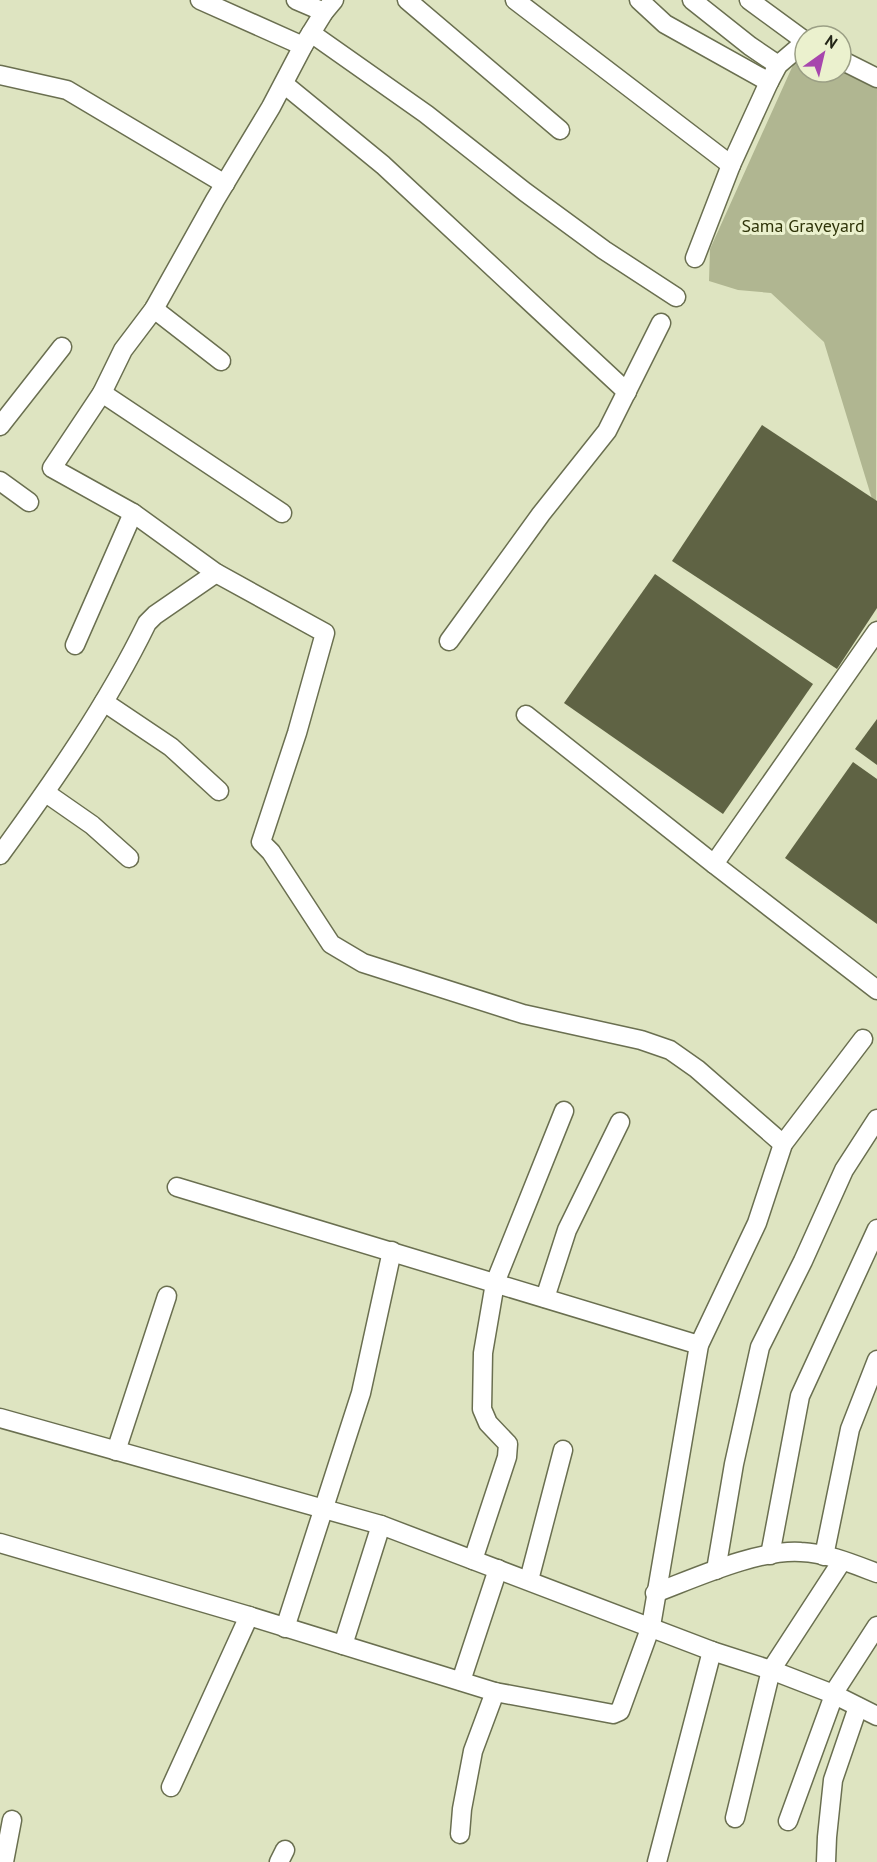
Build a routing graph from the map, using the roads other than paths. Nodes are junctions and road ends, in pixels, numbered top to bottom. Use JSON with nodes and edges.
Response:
{"nodes":[{"id":1,"x":200,"y":0,"type":"edge"},
{"id":2,"x":296,"y":0,"type":"edge"},
{"id":3,"x":407,"y":0,"type":"edge"},
{"id":4,"x":515,"y":0,"type":"edge"},
{"id":5,"x":639,"y":0,"type":"edge"},
{"id":6,"x":692,"y":0,"type":"edge"},
{"id":7,"x":749,"y":0,"type":"edge"},
{"id":8,"x":329,"y":6,"type":"edge"},
{"id":9,"x":793,"y":32,"type":"edge"},
{"id":10,"x":307,"y":40,"type":"junction"},
{"id":11,"x":793,"y":52,"type":"edge"},
{"id":12,"x":778,"y":65,"type":"junction"},
{"id":13,"x":853,"y":66,"type":"edge"},
{"id":14,"x":0,"y":75,"type":"edge"},
{"id":15,"x":877,"y":78,"type":"edge"},
{"id":16,"x":769,"y":82,"type":"junction"},
{"id":17,"x":284,"y":84,"type":"junction"},
{"id":18,"x":560,"y":130,"type":"dead end"},
{"id":19,"x":731,"y":165,"type":"junction"},
{"id":20,"x":225,"y":184,"type":"junction"},
{"id":21,"x":695,"y":258,"type":"dead end"},
{"id":22,"x":676,"y":297,"type":"dead end"},
{"id":23,"x":154,"y":309,"type":"junction"},
{"id":24,"x":662,"y":323,"type":"dead end"},
{"id":25,"x":62,"y":347,"type":"dead end"},
{"id":26,"x":221,"y":361,"type":"dead end"},
{"id":27,"x":627,"y":392,"type":"junction"},
{"id":28,"x":102,"y":393,"type":"junction"},
{"id":29,"x":0,"y":426,"type":"edge"},
{"id":30,"x":0,"y":481,"type":"edge"},
{"id":31,"x":29,"y":502,"type":"dead end"},
{"id":32,"x":133,"y":513,"type":"junction"},
{"id":33,"x":282,"y":513,"type":"dead end"},
{"id":34,"x":216,"y":573,"type":"junction"},
{"id":35,"x":877,"y":631,"type":"edge"},
{"id":36,"x":449,"y":641,"type":"dead end"},
{"id":37,"x":75,"y":645,"type":"dead end"},
{"id":38,"x":104,"y":702,"type":"junction"},
{"id":39,"x":526,"y":715,"type":"dead end"},
{"id":40,"x":219,"y":791,"type":"dead end"},
{"id":41,"x":46,"y":793,"type":"junction"},
{"id":42,"x":0,"y":855,"type":"edge"},
{"id":43,"x":129,"y":858,"type":"dead end"},
{"id":44,"x":714,"y":864,"type":"junction"},
{"id":45,"x":877,"y":990,"type":"edge"},
{"id":46,"x":863,"y":1039,"type":"dead end"},
{"id":47,"x":564,"y":1111,"type":"dead end"},
{"id":48,"x":877,"y":1119,"type":"edge"},
{"id":49,"x":620,"y":1122,"type":"dead end"},
{"id":50,"x":783,"y":1144,"type":"junction"},
{"id":51,"x":177,"y":1187,"type":"dead end"},
{"id":52,"x":877,"y":1229,"type":"edge"},
{"id":53,"x":392,"y":1251,"type":"junction"},
{"id":54,"x":495,"y":1283,"type":"junction"},
{"id":55,"x":168,"y":1296,"type":"dead end"},
{"id":56,"x":545,"y":1298,"type":"junction"},
{"id":57,"x":699,"y":1344,"type":"junction"},
{"id":58,"x":877,"y":1360,"type":"edge"},
{"id":59,"x":0,"y":1418,"type":"edge"},
{"id":60,"x":563,"y":1450,"type":"dead end"},
{"id":61,"x":116,"y":1451,"type":"junction"},
{"id":62,"x":323,"y":1509,"type":"junction"},
{"id":63,"x":381,"y":1525,"type":"junction"},
{"id":64,"x":0,"y":1543,"type":"edge"},
{"id":65,"x":770,"y":1555,"type":"junction"},
{"id":66,"x":824,"y":1556,"type":"junction"},
{"id":67,"x":473,"y":1560,"type":"junction"},
{"id":68,"x":842,"y":1561,"type":"junction"},
{"id":69,"x":498,"y":1569,"type":"junction"},
{"id":70,"x":716,"y":1570,"type":"junction"},
{"id":71,"x":877,"y":1573,"type":"edge"},
{"id":72,"x":529,"y":1580,"type":"junction"},
{"id":73,"x":655,"y":1593,"type":"junction"},
{"id":74,"x":249,"y":1617,"type":"junction"},
{"id":75,"x":651,"y":1626,"type":"junction"},
{"id":76,"x":877,"y":1626,"type":"edge"},
{"id":77,"x":285,"y":1628,"type":"junction"},
{"id":78,"x":343,"y":1645,"type":"junction"},
{"id":79,"x":712,"y":1651,"type":"junction"},
{"id":80,"x":771,"y":1670,"type":"junction"},
{"id":81,"x":461,"y":1682,"type":"junction"},
{"id":82,"x":495,"y":1692,"type":"junction"},
{"id":83,"x":834,"y":1695,"type":"junction"},
{"id":84,"x":858,"y":1707,"type":"junction"},
{"id":85,"x":877,"y":1716,"type":"edge"},
{"id":86,"x":171,"y":1787,"type":"dead end"},
{"id":87,"x":735,"y":1818,"type":"dead end"},
{"id":88,"x":12,"y":1820,"type":"dead end"},
{"id":89,"x":788,"y":1821,"type":"dead end"},
{"id":90,"x":459,"y":1834,"type":"dead end"},
{"id":91,"x":4,"y":1862,"type":"edge"},
{"id":92,"x":657,"y":1862,"type":"edge"},
{"id":93,"x":826,"y":1862,"type":"edge"}],
"edges":[{"from":1,"to":10,"type":"street"},
{"from":2,"to":8,"type":"street"},
{"from":3,"to":18,"type":"street"},
{"from":4,"to":19,"type":"street"},
{"from":5,"to":16,"type":"street"},
{"from":6,"to":12,"type":"street"},
{"from":7,"to":9,"type":"street"},
{"from":8,"to":10,"type":"street"},
{"from":10,"to":17,"type":"street"},
{"from":10,"to":22,"type":"street"},
{"from":11,"to":12,"type":"street"},
{"from":12,"to":16,"type":"street"},
{"from":13,"to":15,"type":"street"},
{"from":14,"to":20,"type":"street"},
{"from":16,"to":19,"type":"street"},
{"from":17,"to":20,"type":"street"},
{"from":17,"to":27,"type":"street"},
{"from":19,"to":21,"type":"street"},
{"from":20,"to":23,"type":"street"},
{"from":23,"to":26,"type":"street"},
{"from":23,"to":28,"type":"street"},
{"from":24,"to":27,"type":"street"},
{"from":25,"to":29,"type":"street"},
{"from":27,"to":36,"type":"street"},
{"from":28,"to":32,"type":"street"},
{"from":28,"to":33,"type":"street"},
{"from":30,"to":31,"type":"street"},
{"from":32,"to":34,"type":"street"},
{"from":32,"to":37,"type":"street"},
{"from":34,"to":38,"type":"street"},
{"from":34,"to":50,"type":"street"},
{"from":35,"to":44,"type":"street"},
{"from":38,"to":40,"type":"street"},
{"from":38,"to":41,"type":"street"},
{"from":39,"to":44,"type":"street"},
{"from":41,"to":42,"type":"street"},
{"from":41,"to":43,"type":"street"},
{"from":44,"to":45,"type":"street"},
{"from":46,"to":50,"type":"street"},
{"from":47,"to":54,"type":"street"},
{"from":48,"to":70,"type":"street"},
{"from":49,"to":56,"type":"street"},
{"from":50,"to":57,"type":"street"},
{"from":51,"to":53,"type":"street"},
{"from":52,"to":65,"type":"street"},
{"from":53,"to":54,"type":"street"},
{"from":53,"to":62,"type":"street"},
{"from":54,"to":56,"type":"street"},
{"from":54,"to":67,"type":"street"},
{"from":55,"to":61,"type":"street"},
{"from":56,"to":57,"type":"street"},
{"from":57,"to":73,"type":"street"},
{"from":58,"to":66,"type":"street"},
{"from":59,"to":61,"type":"street"},
{"from":60,"to":72,"type":"street"},
{"from":61,"to":62,"type":"street"},
{"from":62,"to":63,"type":"street"},
{"from":62,"to":77,"type":"street"},
{"from":63,"to":67,"type":"street"},
{"from":63,"to":78,"type":"street"},
{"from":64,"to":74,"type":"street"},
{"from":65,"to":66,"type":"street"},
{"from":65,"to":70,"type":"street"},
{"from":66,"to":68,"type":"street"},
{"from":67,"to":69,"type":"street"},
{"from":68,"to":71,"type":"street"},
{"from":68,"to":80,"type":"street"},
{"from":69,"to":72,"type":"street"},
{"from":69,"to":81,"type":"street"},
{"from":70,"to":73,"type":"street"},
{"from":72,"to":75,"type":"street"},
{"from":73,"to":75,"type":"street"},
{"from":74,"to":77,"type":"street"},
{"from":74,"to":86,"type":"street"},
{"from":75,"to":79,"type":"street"},
{"from":75,"to":82,"type":"street"},
{"from":76,"to":83,"type":"street"},
{"from":77,"to":78,"type":"street"},
{"from":78,"to":81,"type":"street"},
{"from":79,"to":80,"type":"street"},
{"from":79,"to":92,"type":"street"},
{"from":80,"to":83,"type":"street"},
{"from":80,"to":87,"type":"street"},
{"from":81,"to":82,"type":"street"},
{"from":82,"to":90,"type":"street"},
{"from":83,"to":84,"type":"street"},
{"from":83,"to":89,"type":"street"},
{"from":84,"to":85,"type":"street"},
{"from":84,"to":93,"type":"street"},
{"from":88,"to":91,"type":"street"}]}
